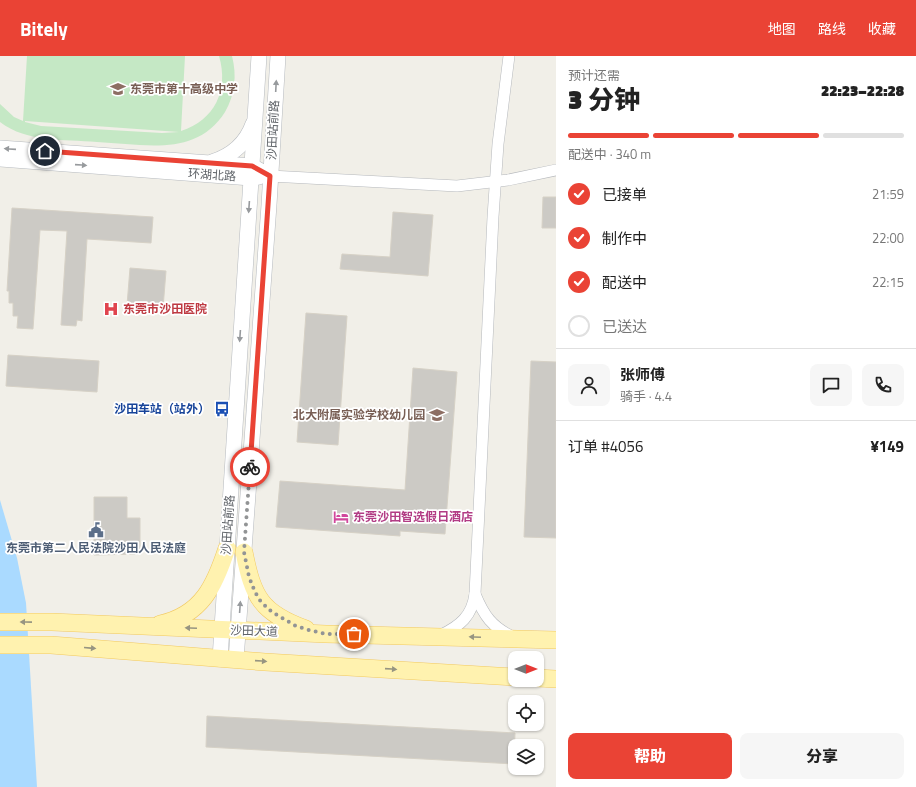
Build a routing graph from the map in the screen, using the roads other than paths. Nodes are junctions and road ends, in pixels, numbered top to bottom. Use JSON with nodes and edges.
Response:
{"nodes":[{"id":1,"x":259,"y":56,"type":"edge"},
{"id":2,"x":278,"y":56,"type":"edge"},
{"id":3,"x":509,"y":56,"type":"edge"},
{"id":4,"x":255,"y":118,"type":"junction"},
{"id":5,"x":0,"y":148,"type":"edge"},
{"id":6,"x":0,"y":159,"type":"edge"},
{"id":7,"x":209,"y":163,"type":"junction"},
{"id":8,"x":556,"y":170,"type":"edge"},
{"id":9,"x":251,"y":172,"type":"junction"},
{"id":10,"x":270,"y":176,"type":"junction"},
{"id":11,"x":495,"y":182,"type":"junction"},
{"id":12,"x":227,"y":548,"type":"junction"},
{"id":13,"x":244,"y":552,"type":"junction"},
{"id":14,"x":475,"y":594,"type":"junction"},
{"id":15,"x":0,"y":622,"type":"edge"},
{"id":16,"x":148,"y":626,"type":"junction"},
{"id":17,"x":230,"y":630,"type":"junction"},
{"id":18,"x":326,"y":634,"type":"junction"},
{"id":19,"x":438,"y":636,"type":"junction"},
{"id":20,"x":515,"y":638,"type":"junction"},
{"id":21,"x":556,"y":640,"type":"edge"},
{"id":22,"x":0,"y":645,"type":"edge"},
{"id":23,"x":228,"y":659,"type":"junction"},
{"id":24,"x":508,"y":677,"type":"edge"},
{"id":25,"x":544,"y":678,"type":"edge"},
{"id":26,"x":556,"y":679,"type":"edge"}],
"edges":[{"from":1,"to":4,"type":"street","name":"沙田站前路"},
{"from":10,"to":2,"type":"street","name":"沙田站前路","one_way":true},
{"from":3,"to":11,"type":"street"},
{"from":4,"to":7,"type":"street"},
{"from":4,"to":9,"type":"street","name":"沙田站前路"},
{"from":7,"to":5,"type":"street","name":"环湖北路","one_way":true},
{"from":6,"to":9,"type":"street","name":"环湖北路","one_way":true},
{"from":7,"to":9,"type":"street","name":"环湖北路"},
{"from":8,"to":11,"type":"street"},
{"from":9,"to":10,"type":"street","name":"环湖北路"},
{"from":9,"to":12,"type":"street","name":"沙田站前路","one_way":true},
{"from":10,"to":11,"type":"street"},
{"from":10,"to":13,"type":"street","name":"沙田站前路"},
{"from":11,"to":14,"type":"street"},
{"from":12,"to":16,"type":"main road"},
{"from":12,"to":17,"type":"street","name":"沙田站前路"},
{"from":17,"to":13,"type":"street","name":"沙田站前路","one_way":true},
{"from":13,"to":18,"type":"main road"},
{"from":14,"to":19,"type":"street"},
{"from":14,"to":20,"type":"street"},
{"from":16,"to":15,"type":"main road","name":"沙田大道","one_way":true},
{"from":17,"to":16,"type":"main road","name":"沙田大道","one_way":true},
{"from":17,"to":18,"type":"main road","name":"沙田大道"},
{"from":17,"to":23,"type":"street","name":"沙田站前路"},
{"from":18,"to":19,"type":"main road","name":"沙田大道"},
{"from":20,"to":19,"type":"main road","name":"沙田大道","one_way":true},
{"from":20,"to":21,"type":"main road","name":"沙田大道"},
{"from":22,"to":23,"type":"main road","one_way":true},
{"from":23,"to":24,"type":"main road","one_way":true},
{"from":25,"to":26,"type":"main road"}]}
